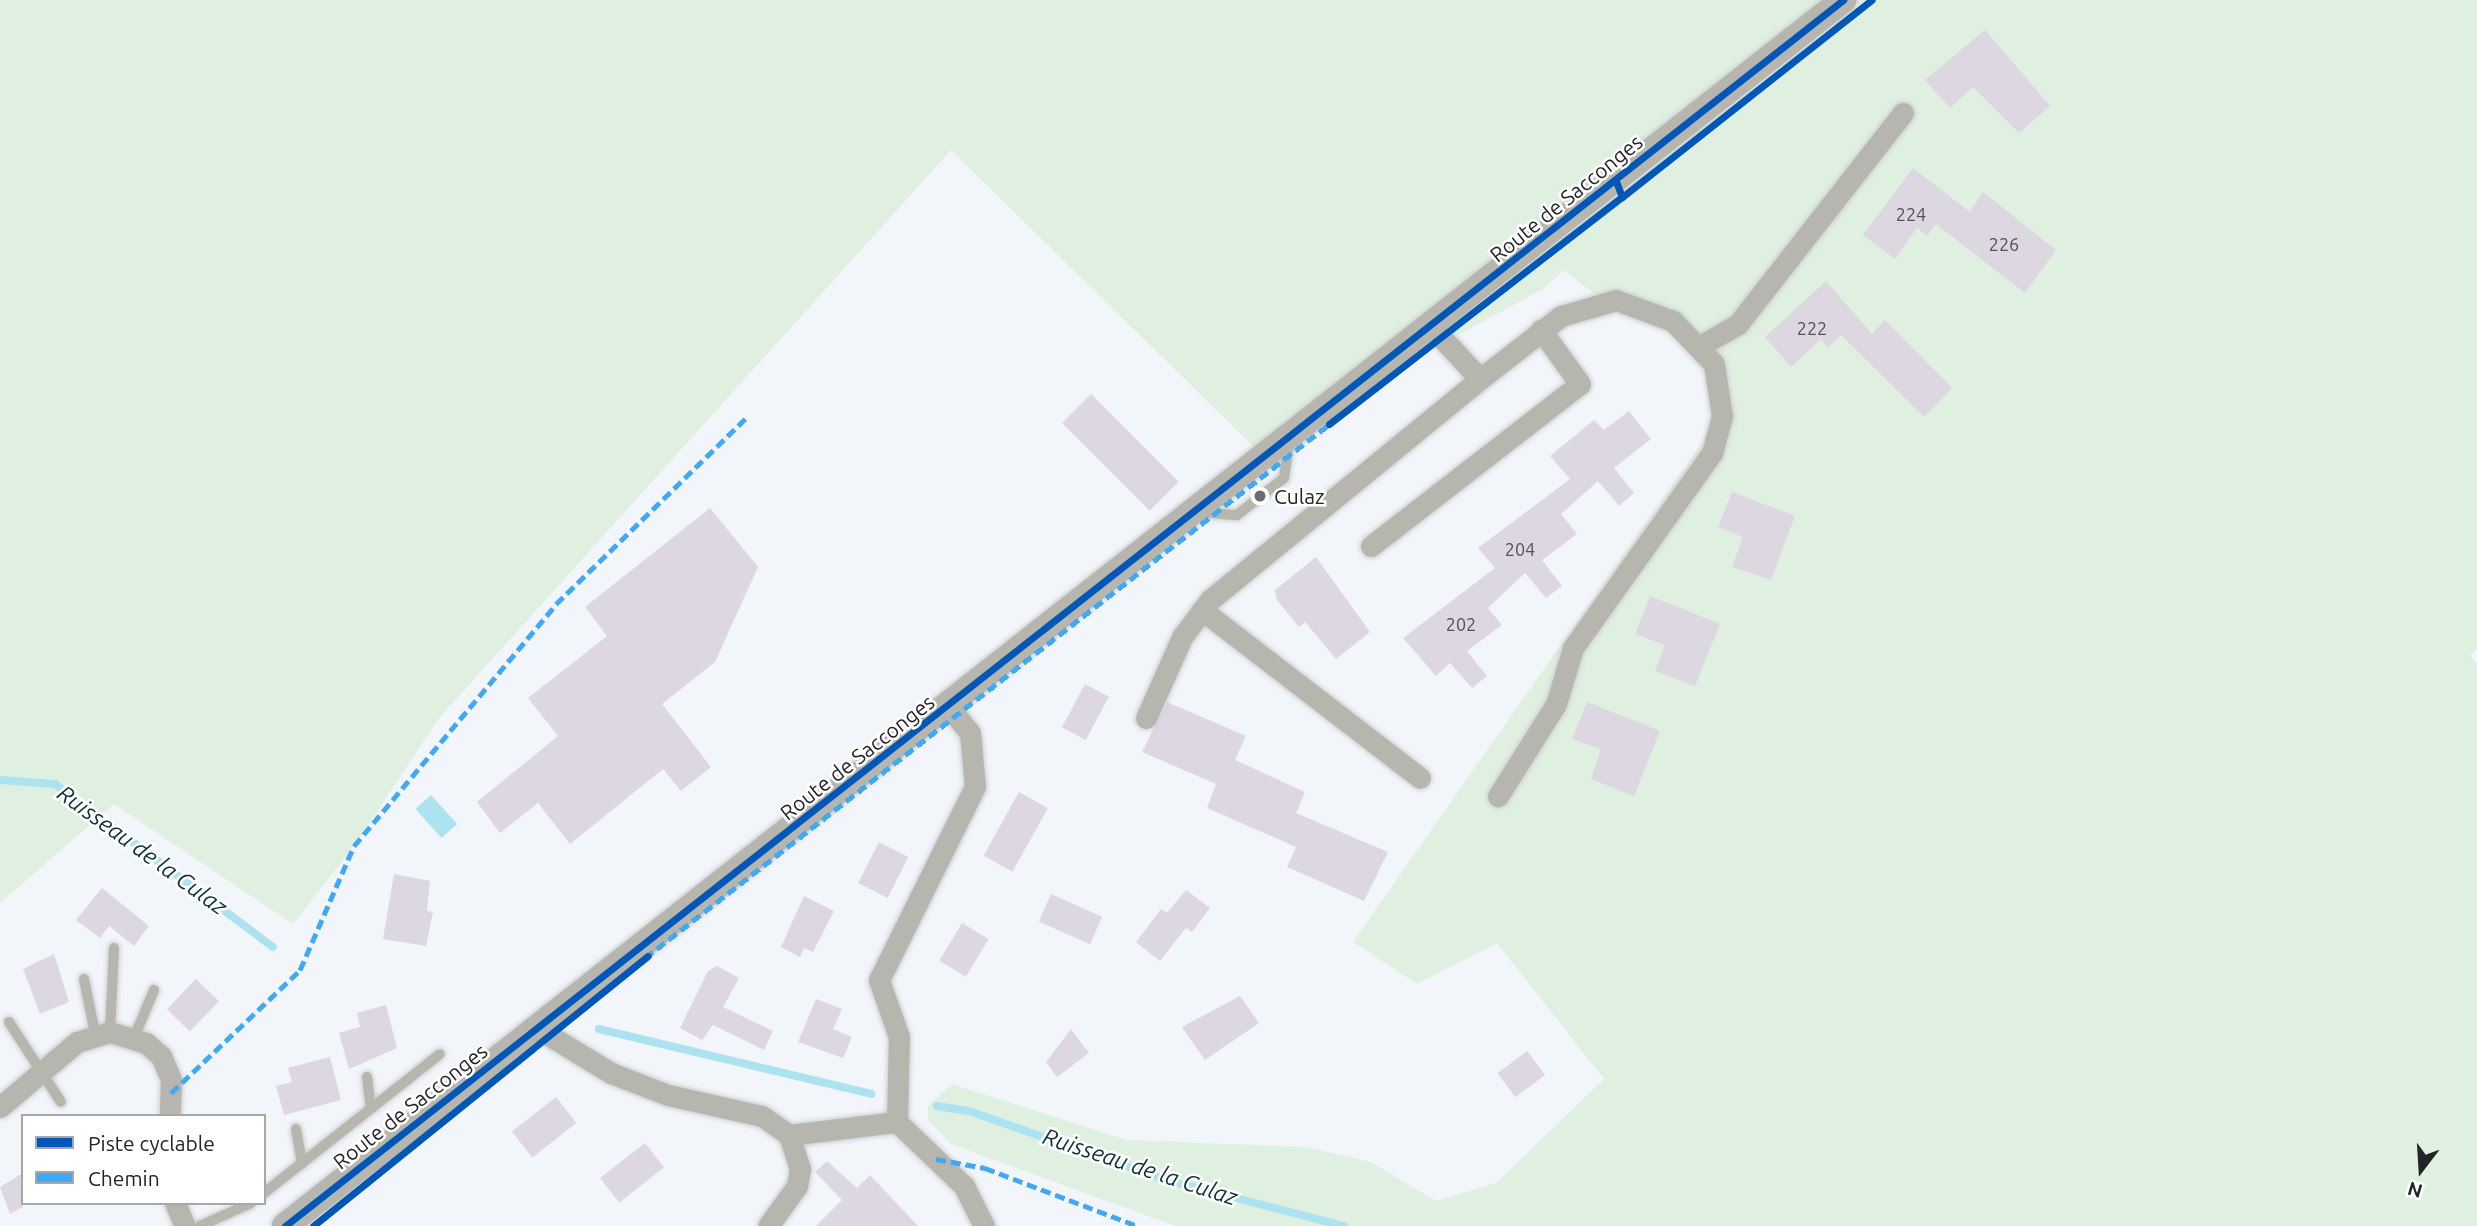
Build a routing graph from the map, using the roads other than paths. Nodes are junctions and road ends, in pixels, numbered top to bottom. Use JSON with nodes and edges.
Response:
{"nodes":[{"id":1,"x":1843,"y":0,"type":"edge"},
{"id":2,"x":1903,"y":113,"type":"dead end"},
{"id":3,"x":1541,"y":330,"type":"junction"},
{"id":4,"x":1441,"y":337,"type":"dead end"},
{"id":5,"x":1698,"y":347,"type":"junction"},
{"id":6,"x":1480,"y":379,"type":"junction"},
{"id":7,"x":1371,"y":546,"type":"dead end"},
{"id":8,"x":1202,"y":610,"type":"junction"},
{"id":9,"x":949,"y":707,"type":"junction"},
{"id":10,"x":1146,"y":718,"type":"dead end"},
{"id":11,"x":1420,"y":778,"type":"dead end"},
{"id":12,"x":1498,"y":796,"type":"dead end"},
{"id":13,"x":114,"y":948,"type":"dead end"},
{"id":14,"x":84,"y":979,"type":"dead end"},
{"id":15,"x":154,"y":990,"type":"dead end"},
{"id":16,"x":9,"y":1022,"type":"dead end"},
{"id":17,"x":537,"y":1028,"type":"junction"},
{"id":18,"x":102,"y":1033,"type":"junction"},
{"id":19,"x":134,"y":1038,"type":"junction"},
{"id":20,"x":440,"y":1054,"type":"dead end"},
{"id":21,"x":39,"y":1073,"type":"junction"},
{"id":22,"x":367,"y":1077,"type":"dead end"},
{"id":23,"x":61,"y":1102,"type":"dead end"},
{"id":24,"x":0,"y":1107,"type":"edge"},
{"id":25,"x":371,"y":1108,"type":"junction"},
{"id":26,"x":170,"y":1114,"type":"edge"},
{"id":27,"x":897,"y":1122,"type":"junction"},
{"id":28,"x":296,"y":1129,"type":"dead end"},
{"id":29,"x":789,"y":1135,"type":"junction"},
{"id":30,"x":302,"y":1163,"type":"junction"},
{"id":31,"x":266,"y":1191,"type":"edge"},
{"id":32,"x":176,"y":1205,"type":"edge"},
{"id":33,"x":229,"y":1209,"type":"edge"},
{"id":34,"x":185,"y":1226,"type":"edge"},
{"id":35,"x":200,"y":1226,"type":"edge"},
{"id":36,"x":285,"y":1226,"type":"edge"},
{"id":37,"x":768,"y":1226,"type":"edge"},
{"id":38,"x":984,"y":1226,"type":"edge"}],
"edges":[{"from":1,"to":9,"type":"street","name":"Route de Sacconges"},
{"from":2,"to":5,"type":"street"},
{"from":3,"to":5,"type":"street"},
{"from":3,"to":6,"type":"street"},
{"from":3,"to":7,"type":"street"},
{"from":4,"to":6,"type":"street"},
{"from":5,"to":12,"type":"street"},
{"from":6,"to":8,"type":"street"},
{"from":8,"to":10,"type":"street"},
{"from":8,"to":11,"type":"street"},
{"from":9,"to":17,"type":"street","name":"Route de Sacconges"},
{"from":9,"to":27,"type":"street"},
{"from":13,"to":18,"type":"lane"},
{"from":14,"to":18,"type":"lane"},
{"from":15,"to":19,"type":"lane"},
{"from":16,"to":21,"type":"lane"},
{"from":17,"to":29,"type":"street"},
{"from":17,"to":36,"type":"street","name":"Route de Sacconges"},
{"from":18,"to":19,"type":"street"},
{"from":18,"to":21,"type":"street"},
{"from":19,"to":26,"type":"street"},
{"from":20,"to":25,"type":"lane"},
{"from":21,"to":23,"type":"lane"},
{"from":21,"to":24,"type":"street"},
{"from":22,"to":25,"type":"lane"},
{"from":25,"to":30,"type":"lane"},
{"from":27,"to":29,"type":"street"},
{"from":27,"to":38,"type":"street"},
{"from":28,"to":30,"type":"lane"},
{"from":29,"to":37,"type":"street"},
{"from":30,"to":31,"type":"lane"},
{"from":32,"to":34,"type":"street"},
{"from":33,"to":35,"type":"lane"}]}
